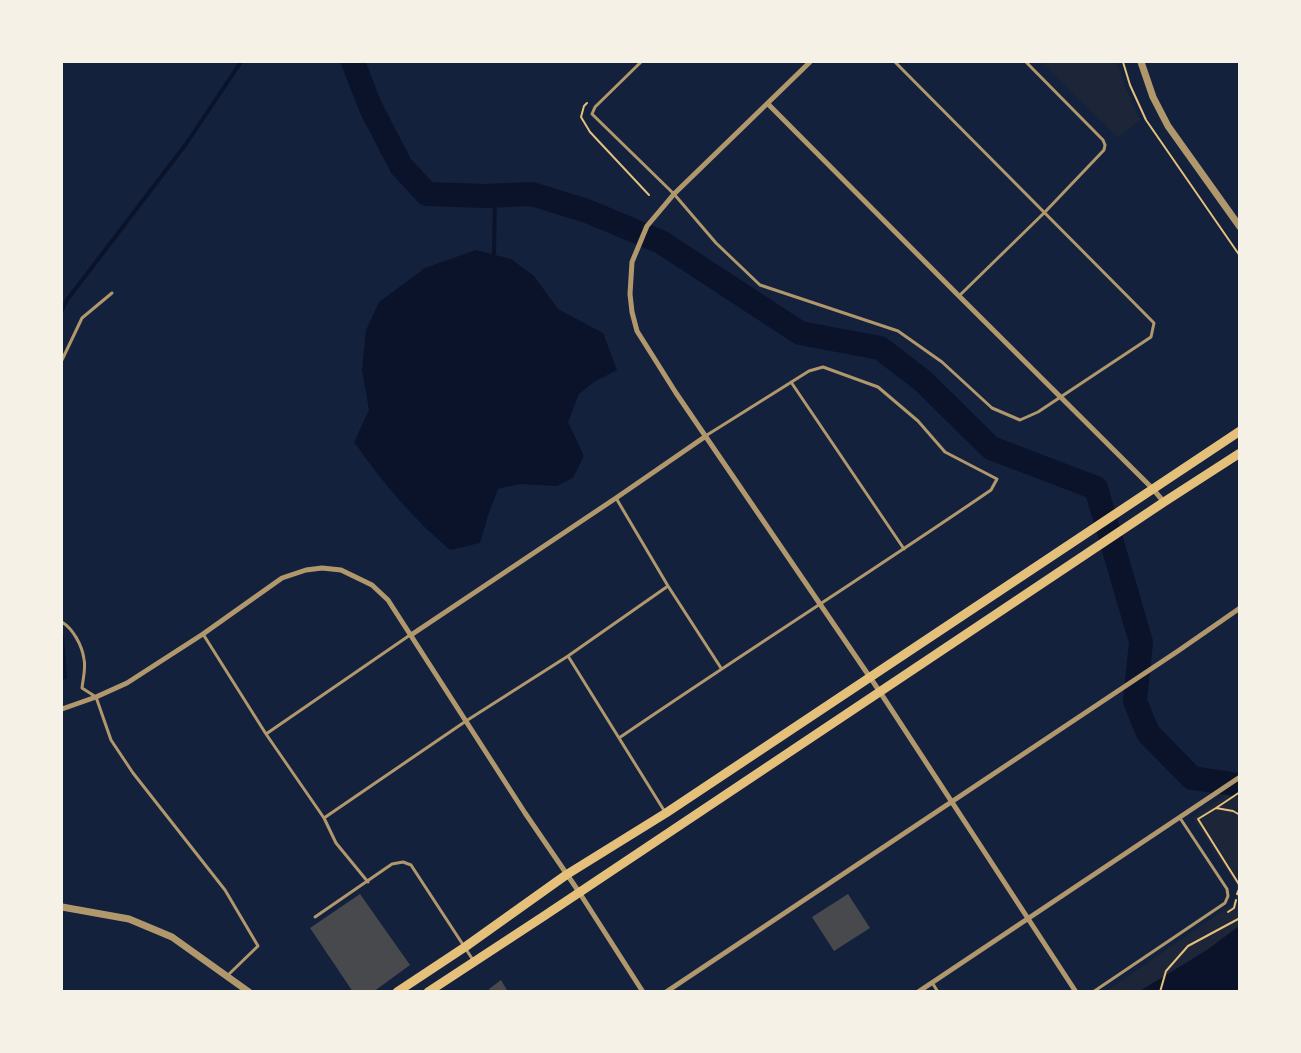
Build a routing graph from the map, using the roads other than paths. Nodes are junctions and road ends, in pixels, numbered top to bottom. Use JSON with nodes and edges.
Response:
{"nodes":[{"id":1,"x":641,"y":62,"type":"edge"},
{"id":2,"x":810,"y":62,"type":"edge"},
{"id":3,"x":895,"y":62,"type":"edge"},
{"id":4,"x":1026,"y":62,"type":"edge"},
{"id":5,"x":1140,"y":62,"type":"edge"},
{"id":6,"x":768,"y":104,"type":"junction"},
{"id":7,"x":674,"y":194,"type":"junction"},
{"id":8,"x":1045,"y":212,"type":"junction"},
{"id":9,"x":1239,"y":227,"type":"edge"},
{"id":10,"x":112,"y":293,"type":"dead end"},
{"id":11,"x":958,"y":296,"type":"junction"},
{"id":12,"x":62,"y":360,"type":"edge"},
{"id":13,"x":791,"y":382,"type":"junction"},
{"id":14,"x":1061,"y":397,"type":"junction"},
{"id":15,"x":1239,"y":431,"type":"edge"},
{"id":16,"x":706,"y":436,"type":"junction"},
{"id":17,"x":1239,"y":453,"type":"edge"},
{"id":18,"x":1152,"y":488,"type":"junction"},
{"id":19,"x":616,"y":498,"type":"junction"},
{"id":20,"x":1164,"y":502,"type":"junction"},
{"id":21,"x":904,"y":549,"type":"junction"},
{"id":22,"x":668,"y":586,"type":"junction"},
{"id":23,"x":821,"y":604,"type":"junction"},
{"id":24,"x":1239,"y":608,"type":"edge"},
{"id":25,"x":62,"y":622,"type":"edge"},
{"id":26,"x":203,"y":634,"type":"junction"},
{"id":27,"x":411,"y":635,"type":"junction"},
{"id":28,"x":568,"y":656,"type":"junction"},
{"id":29,"x":721,"y":668,"type":"junction"},
{"id":30,"x":870,"y":678,"type":"junction"},
{"id":31,"x":880,"y":692,"type":"junction"},
{"id":32,"x":96,"y":697,"type":"junction"},
{"id":33,"x":62,"y":709,"type":"edge"},
{"id":34,"x":466,"y":721,"type":"junction"},
{"id":35,"x":266,"y":734,"type":"junction"},
{"id":36,"x":619,"y":738,"type":"junction"},
{"id":37,"x":1239,"y":777,"type":"edge"},
{"id":38,"x":953,"y":801,"type":"junction"},
{"id":39,"x":666,"y":813,"type":"junction"},
{"id":40,"x":324,"y":818,"type":"junction"},
{"id":41,"x":1180,"y":818,"type":"junction"},
{"id":42,"x":567,"y":875,"type":"junction"},
{"id":43,"x":368,"y":882,"type":"junction"},
{"id":44,"x":579,"y":892,"type":"junction"},
{"id":45,"x":62,"y":907,"type":"edge"},
{"id":46,"x":315,"y":917,"type":"dead end"},
{"id":47,"x":1027,"y":918,"type":"junction"},
{"id":48,"x":465,"y":946,"type":"junction"},
{"id":49,"x":474,"y":962,"type":"junction"},
{"id":50,"x":227,"y":976,"type":"junction"},
{"id":51,"x":932,"y":982,"type":"junction"},
{"id":52,"x":249,"y":992,"type":"edge"},
{"id":53,"x":397,"y":992,"type":"edge"},
{"id":54,"x":428,"y":992,"type":"edge"},
{"id":55,"x":643,"y":992,"type":"edge"},
{"id":56,"x":666,"y":992,"type":"edge"},
{"id":57,"x":918,"y":992,"type":"edge"},
{"id":58,"x":938,"y":992,"type":"edge"},
{"id":59,"x":1076,"y":992,"type":"edge"},
{"id":60,"x":1093,"y":992,"type":"edge"}],
"edges":[{"from":1,"to":7,"type":"lane"},
{"from":2,"to":6,"type":"street"},
{"from":3,"to":8,"type":"lane"},
{"from":4,"to":8,"type":"lane"},
{"from":5,"to":9,"type":"street"},
{"from":6,"to":7,"type":"street"},
{"from":6,"to":11,"type":"street"},
{"from":7,"to":14,"type":"lane"},
{"from":7,"to":16,"type":"street"},
{"from":8,"to":11,"type":"lane"},
{"from":8,"to":14,"type":"lane"},
{"from":10,"to":12,"type":"lane"},
{"from":11,"to":14,"type":"street"},
{"from":13,"to":16,"type":"lane"},
{"from":13,"to":21,"type":"lane"},
{"from":13,"to":21,"type":"lane"},
{"from":14,"to":18,"type":"street"},
{"from":15,"to":18,"type":"main road"},
{"from":16,"to":19,"type":"street"},
{"from":16,"to":23,"type":"street"},
{"from":17,"to":20,"type":"main road"},
{"from":18,"to":20,"type":"street"},
{"from":18,"to":30,"type":"main road"},
{"from":19,"to":22,"type":"lane"},
{"from":19,"to":27,"type":"street"},
{"from":20,"to":31,"type":"main road"},
{"from":21,"to":23,"type":"lane"},
{"from":22,"to":28,"type":"lane"},
{"from":22,"to":29,"type":"lane"},
{"from":23,"to":29,"type":"lane"},
{"from":23,"to":30,"type":"street"},
{"from":24,"to":38,"type":"street"},
{"from":25,"to":32,"type":"lane"},
{"from":26,"to":27,"type":"street"},
{"from":26,"to":32,"type":"street"},
{"from":26,"to":35,"type":"lane"},
{"from":27,"to":34,"type":"street"},
{"from":27,"to":35,"type":"lane"},
{"from":28,"to":34,"type":"lane"},
{"from":28,"to":36,"type":"lane"},
{"from":29,"to":36,"type":"lane"},
{"from":30,"to":31,"type":"street"},
{"from":30,"to":39,"type":"main road"},
{"from":31,"to":38,"type":"street"},
{"from":31,"to":44,"type":"main road"},
{"from":32,"to":33,"type":"street"},
{"from":32,"to":50,"type":"lane"},
{"from":34,"to":40,"type":"lane"},
{"from":34,"to":42,"type":"street"},
{"from":35,"to":40,"type":"lane"},
{"from":36,"to":39,"type":"lane"},
{"from":37,"to":41,"type":"street"},
{"from":38,"to":47,"type":"street"},
{"from":38,"to":56,"type":"street"},
{"from":39,"to":42,"type":"main road"},
{"from":40,"to":43,"type":"lane"},
{"from":41,"to":47,"type":"street"},
{"from":41,"to":60,"type":"lane"},
{"from":42,"to":44,"type":"street"},
{"from":42,"to":48,"type":"main road"},
{"from":43,"to":46,"type":"lane"},
{"from":43,"to":48,"type":"lane"},
{"from":44,"to":49,"type":"main road"},
{"from":44,"to":55,"type":"street"},
{"from":45,"to":50,"type":"street"},
{"from":47,"to":51,"type":"street"},
{"from":47,"to":59,"type":"street"},
{"from":48,"to":49,"type":"lane"},
{"from":48,"to":53,"type":"main road"},
{"from":49,"to":54,"type":"main road"},
{"from":50,"to":52,"type":"street"},
{"from":51,"to":57,"type":"street"},
{"from":51,"to":58,"type":"lane"}]}
